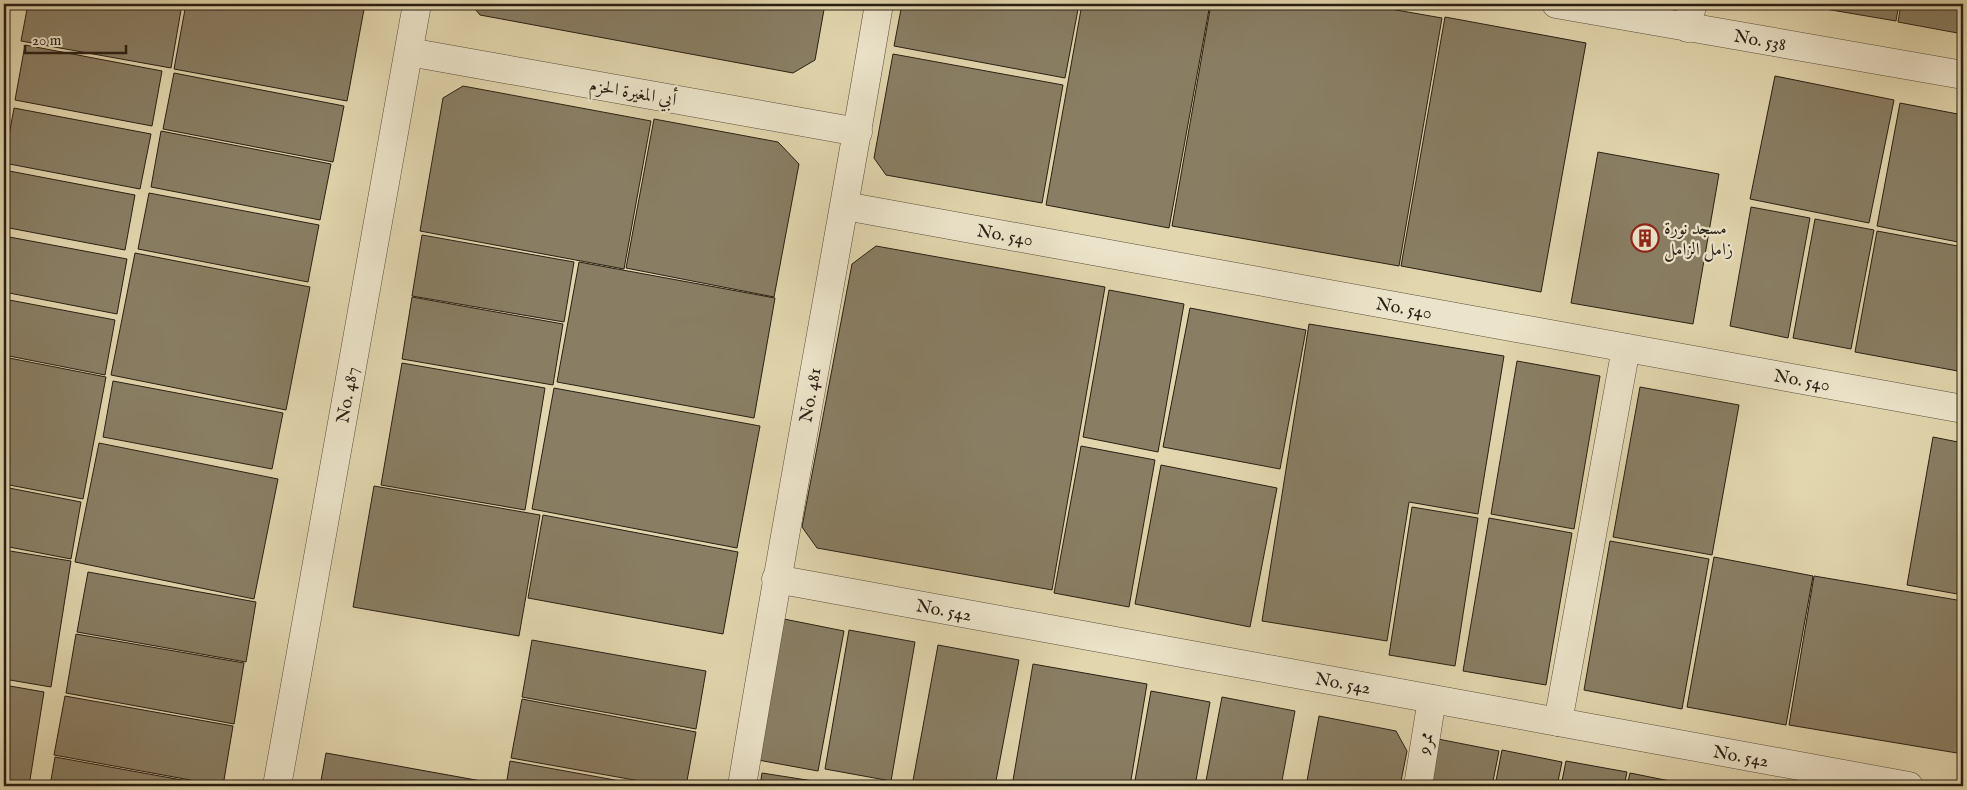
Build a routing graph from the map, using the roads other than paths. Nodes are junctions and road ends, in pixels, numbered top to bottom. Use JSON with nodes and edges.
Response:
{"nodes":[{"id":1,"x":417,"y":4,"type":"edge"},
{"id":2,"x":880,"y":4,"type":"edge"},
{"id":3,"x":1556,"y":4,"type":"edge"},
{"id":4,"x":1690,"y":16,"type":"edge"},
{"id":5,"x":409,"y":52,"type":"junction"},
{"id":6,"x":1963,"y":75,"type":"edge"},
{"id":7,"x":858,"y":132,"type":"junction"},
{"id":8,"x":845,"y":206,"type":"junction"},
{"id":9,"x":1626,"y":348,"type":"junction"},
{"id":10,"x":1963,"y":409,"type":"edge"},
{"id":11,"x":776,"y":579,"type":"junction"},
{"id":12,"x":1432,"y":699,"type":"junction"},
{"id":13,"x":1558,"y":722,"type":"junction"},
{"id":14,"x":277,"y":786,"type":"edge"},
{"id":15,"x":742,"y":786,"type":"edge"},
{"id":16,"x":1418,"y":786,"type":"edge"},
{"id":17,"x":1909,"y":786,"type":"edge"}],
"edges":[{"from":1,"to":5,"type":"street","name":"No. 487"},
{"from":2,"to":7,"type":"street","name":"No. 481"},
{"from":3,"to":4,"type":"street","name":"No. 538"},
{"from":4,"to":6,"type":"street","name":"No. 538"},
{"from":5,"to":7,"type":"street","name":"أبي المغيرة الحزم"},
{"from":5,"to":14,"type":"street","name":"No. 487"},
{"from":7,"to":8,"type":"street","name":"No. 481"},
{"from":8,"to":9,"type":"street","name":"No. 540"},
{"from":8,"to":11,"type":"street","name":"No. 481"},
{"from":9,"to":10,"type":"street","name":"No. 540"},
{"from":9,"to":13,"type":"street"},
{"from":11,"to":12,"type":"street","name":"No. 542"},
{"from":11,"to":15,"type":"street","name":"No. 481"},
{"from":12,"to":13,"type":"street","name":"No. 542"},
{"from":12,"to":16,"type":"street","name":"ممر9"},
{"from":13,"to":17,"type":"street","name":"No. 542"}]}
